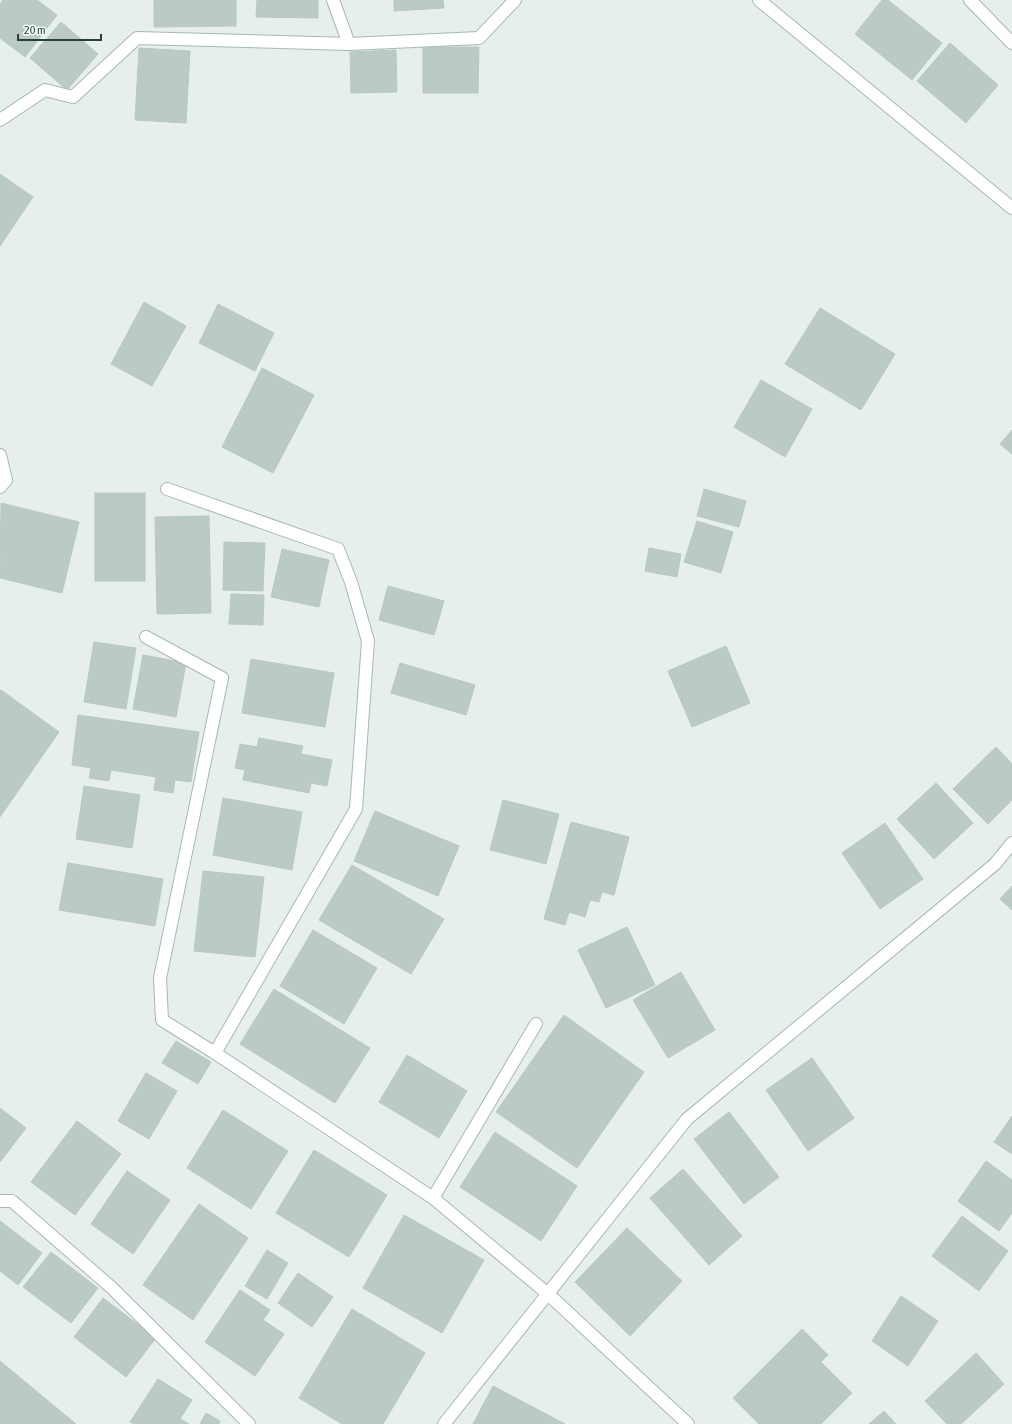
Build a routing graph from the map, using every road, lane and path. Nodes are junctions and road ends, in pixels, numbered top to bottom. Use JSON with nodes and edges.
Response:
{"nodes":[{"id":1,"x":333,"y":0,"type":"edge"},
{"id":2,"x":515,"y":0,"type":"edge"},
{"id":3,"x":760,"y":0,"type":"edge"},
{"id":4,"x":970,"y":0,"type":"edge"},
{"id":5,"x":1012,"y":43,"type":"edge"},
{"id":6,"x":349,"y":44,"type":"junction"},
{"id":7,"x":0,"y":120,"type":"edge"},
{"id":8,"x":1012,"y":208,"type":"edge"},
{"id":9,"x":0,"y":454,"type":"edge"},
{"id":10,"x":0,"y":487,"type":"edge"},
{"id":11,"x":167,"y":489,"type":"dead end"},
{"id":12,"x":146,"y":637,"type":"dead end"},
{"id":13,"x":1012,"y":843,"type":"edge"},
{"id":14,"x":536,"y":1024,"type":"dead end"},
{"id":15,"x":216,"y":1053,"type":"junction"},
{"id":16,"x":433,"y":1198,"type":"junction"},
{"id":17,"x":0,"y":1202,"type":"edge"},
{"id":18,"x":548,"y":1294,"type":"junction"},
{"id":19,"x":249,"y":1424,"type":"edge"},
{"id":20,"x":444,"y":1424,"type":"edge"},
{"id":21,"x":688,"y":1424,"type":"edge"}],
"edges":[{"from":1,"to":6,"type":"street"},
{"from":2,"to":6,"type":"street"},
{"from":3,"to":8,"type":"street"},
{"from":4,"to":5,"type":"street"},
{"from":6,"to":7,"type":"street"},
{"from":9,"to":10,"type":"street"},
{"from":11,"to":15,"type":"street"},
{"from":12,"to":15,"type":"street"},
{"from":13,"to":18,"type":"street"},
{"from":14,"to":16,"type":"street"},
{"from":15,"to":16,"type":"street"},
{"from":16,"to":18,"type":"street"},
{"from":17,"to":19,"type":"street"},
{"from":18,"to":20,"type":"street"},
{"from":18,"to":21,"type":"street"}]}
